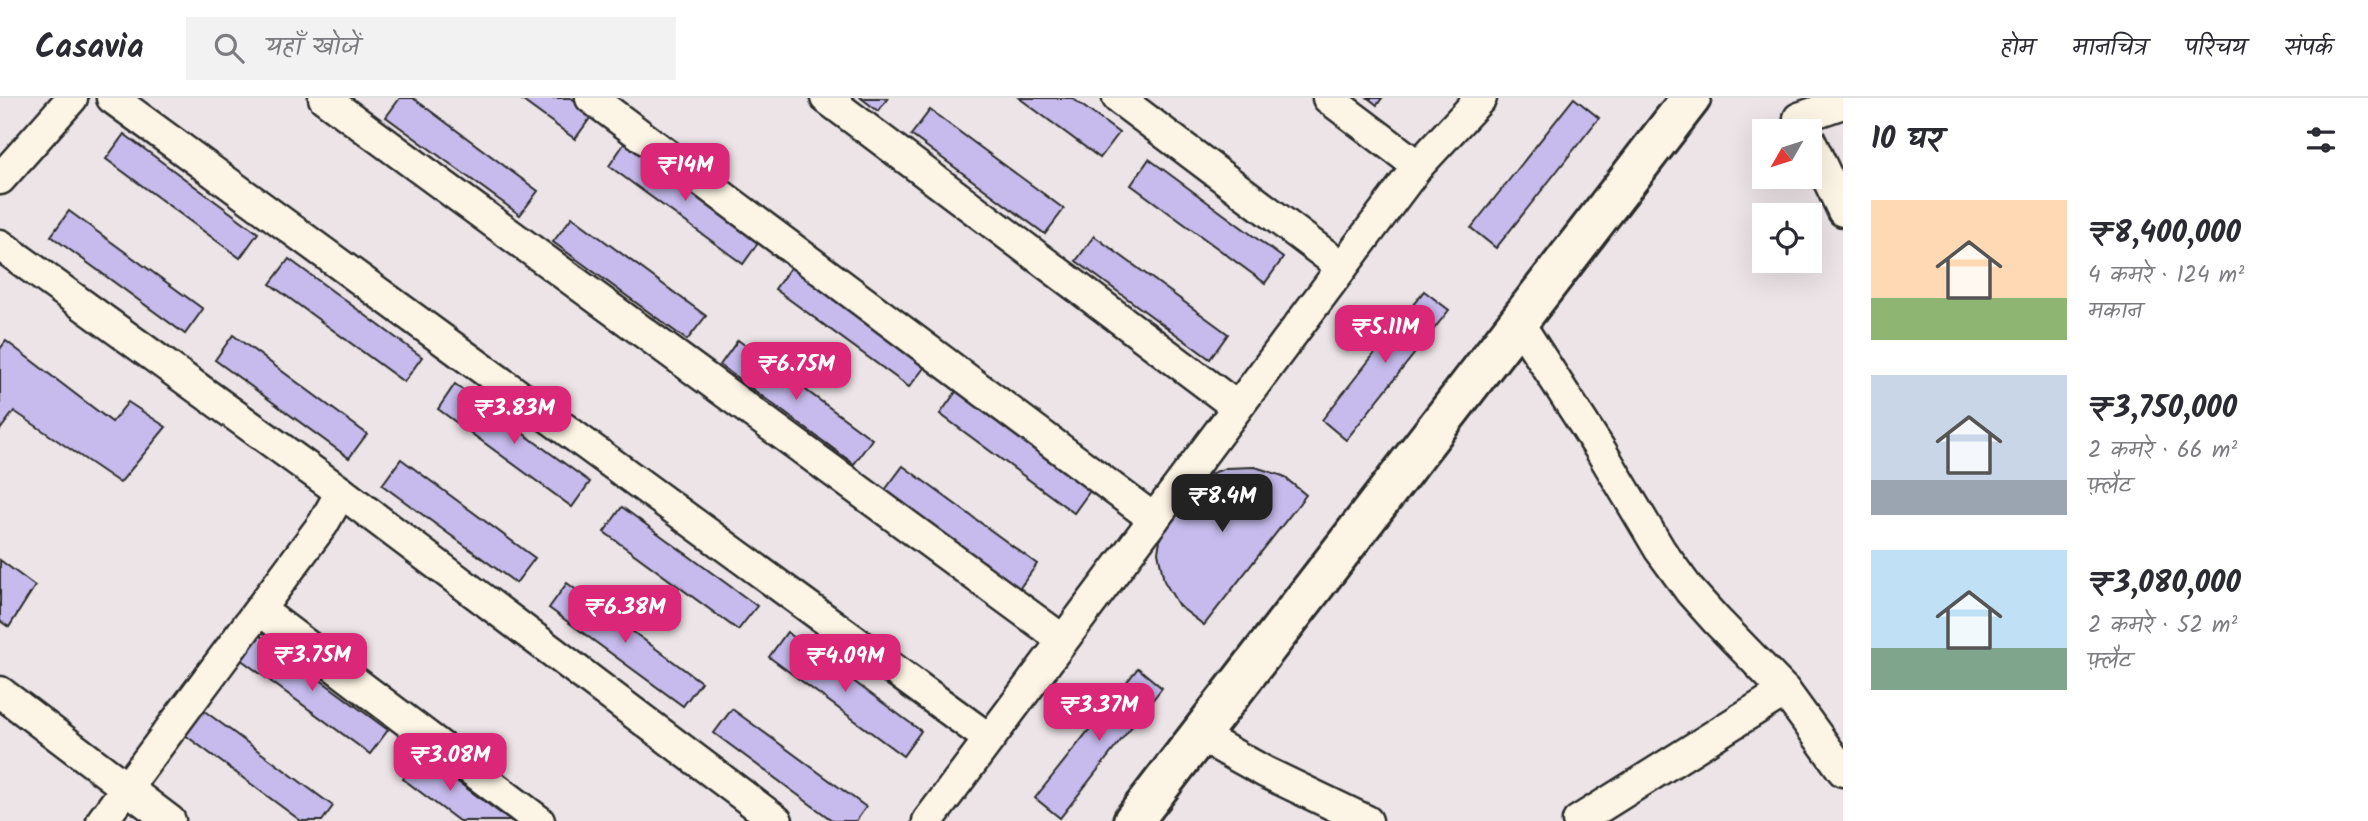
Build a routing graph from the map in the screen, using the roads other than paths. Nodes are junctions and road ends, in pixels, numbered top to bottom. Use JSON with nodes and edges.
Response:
{"nodes":[{"id":1,"x":72,"y":98,"type":"edge"},
{"id":2,"x":112,"y":98,"type":"edge"},
{"id":3,"x":324,"y":98,"type":"edge"},
{"id":4,"x":592,"y":98,"type":"edge"},
{"id":5,"x":826,"y":98,"type":"edge"},
{"id":6,"x":1118,"y":98,"type":"edge"},
{"id":7,"x":1328,"y":98,"type":"edge"},
{"id":8,"x":1481,"y":98,"type":"edge"},
{"id":9,"x":1691,"y":98,"type":"edge"},
{"id":10,"x":1843,"y":103,"type":"edge"},
{"id":11,"x":1806,"y":119,"type":"edge"},
{"id":12,"x":1418,"y":166,"type":"junction"},
{"id":13,"x":1822,"y":169,"type":"edge"},
{"id":14,"x":0,"y":180,"type":"edge"},
{"id":15,"x":1843,"y":211,"type":"edge"},
{"id":16,"x":0,"y":245,"type":"edge"},
{"id":17,"x":1342,"y":267,"type":"junction"},
{"id":18,"x":1518,"y":322,"type":"junction"},
{"id":19,"x":1237,"y":407,"type":"junction"},
{"id":20,"x":341,"y":492,"type":"junction"},
{"id":21,"x":1154,"y":519,"type":"junction"},
{"id":22,"x":260,"y":610,"type":"junction"},
{"id":23,"x":1063,"y":640,"type":"junction"},
{"id":24,"x":1785,"y":691,"type":"junction"},
{"id":25,"x":0,"y":692,"type":"edge"},
{"id":26,"x":1199,"y":735,"type":"junction"},
{"id":27,"x":989,"y":738,"type":"junction"},
{"id":28,"x":1843,"y":771,"type":"edge"},
{"id":29,"x":127,"y":788,"type":"junction"},
{"id":30,"x":102,"y":821,"type":"edge"},
{"id":31,"x":170,"y":821,"type":"edge"},
{"id":32,"x":539,"y":821,"type":"edge"},
{"id":33,"x":777,"y":821,"type":"edge"},
{"id":34,"x":928,"y":821,"type":"edge"},
{"id":35,"x":1133,"y":821,"type":"edge"},
{"id":36,"x":1367,"y":821,"type":"edge"},
{"id":37,"x":1578,"y":821,"type":"edge"}],
"edges":[{"from":1,"to":14,"type":"street"},
{"from":2,"to":27,"type":"street"},
{"from":3,"to":23,"type":"street"},
{"from":4,"to":21,"type":"street"},
{"from":5,"to":19,"type":"street"},
{"from":6,"to":17,"type":"street"},
{"from":7,"to":12,"type":"street"},
{"from":8,"to":12,"type":"street"},
{"from":9,"to":18,"type":"street"},
{"from":10,"to":11,"type":"street"},
{"from":12,"to":17,"type":"street"},
{"from":13,"to":15,"type":"street"},
{"from":16,"to":20,"type":"street"},
{"from":17,"to":19,"type":"street"},
{"from":18,"to":24,"type":"street"},
{"from":18,"to":26,"type":"street"},
{"from":19,"to":21,"type":"street"},
{"from":20,"to":22,"type":"street"},
{"from":20,"to":33,"type":"street"},
{"from":21,"to":23,"type":"street"},
{"from":22,"to":29,"type":"street"},
{"from":22,"to":32,"type":"street"},
{"from":23,"to":27,"type":"street"},
{"from":24,"to":28,"type":"street"},
{"from":24,"to":37,"type":"street"},
{"from":25,"to":29,"type":"street"},
{"from":26,"to":35,"type":"street"},
{"from":26,"to":36,"type":"street"},
{"from":27,"to":34,"type":"street"},
{"from":29,"to":30,"type":"street"},
{"from":29,"to":31,"type":"street"}]}
